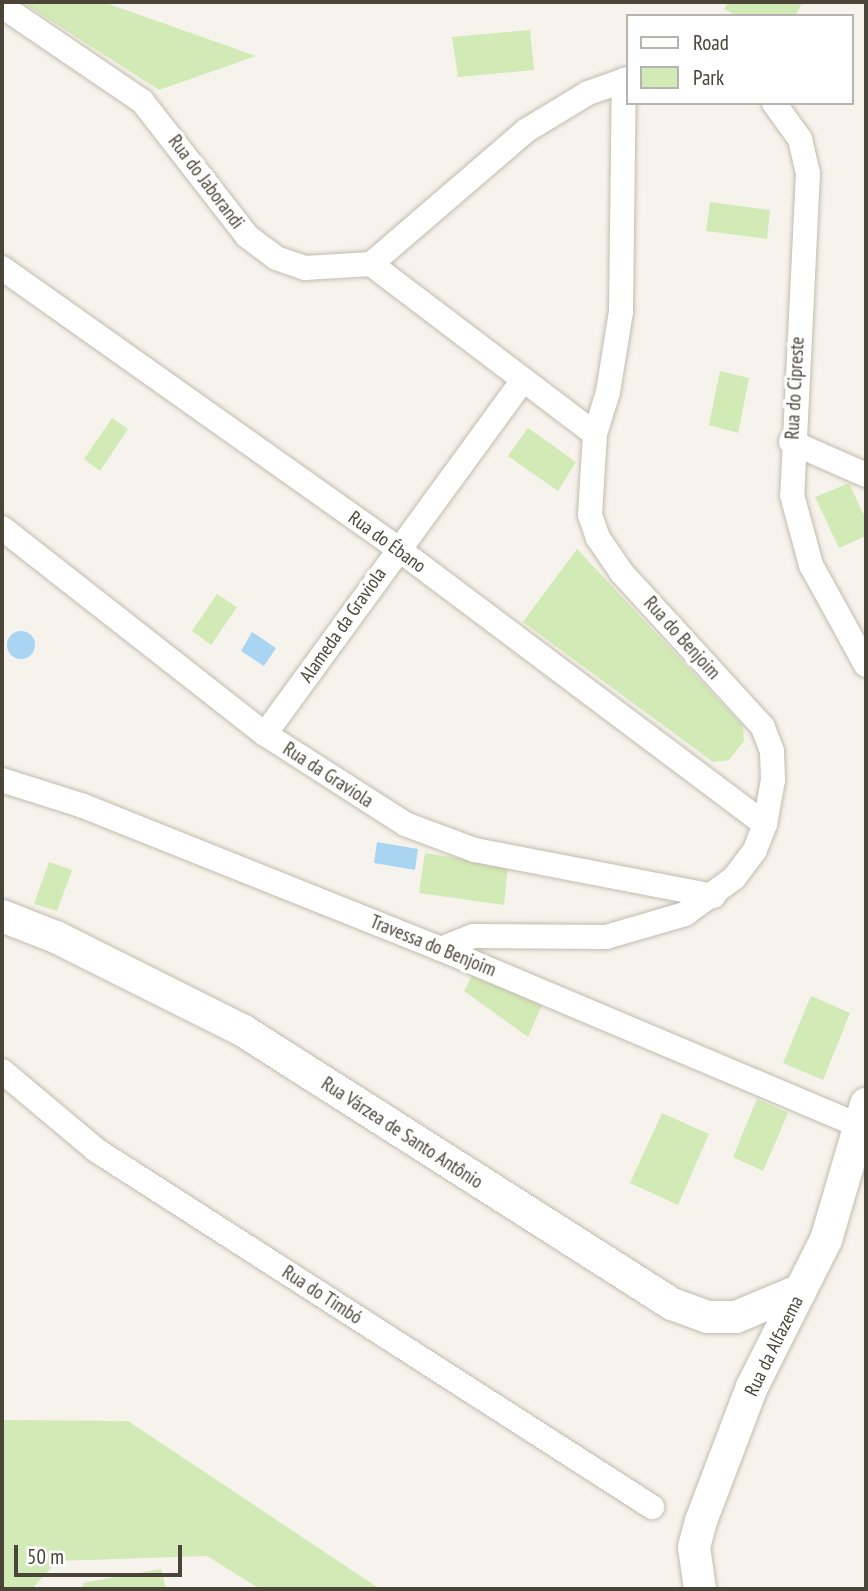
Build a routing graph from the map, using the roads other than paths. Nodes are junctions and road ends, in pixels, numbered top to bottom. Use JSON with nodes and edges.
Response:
{"nodes":[{"id":1,"x":2,"y":6,"type":"edge"},
{"id":2,"x":626,"y":79,"type":"edge"},
{"id":3,"x":775,"y":105,"type":"edge"},
{"id":4,"x":371,"y":264,"type":"junction"},
{"id":5,"x":2,"y":268,"type":"edge"},
{"id":6,"x":522,"y":381,"type":"junction"},
{"id":7,"x":595,"y":434,"type":"junction"},
{"id":8,"x":792,"y":442,"type":"junction"},
{"id":9,"x":866,"y":475,"type":"edge"},
{"id":10,"x":2,"y":528,"type":"edge"},
{"id":11,"x":397,"y":548,"type":"junction"},
{"id":12,"x":866,"y":665,"type":"edge"},
{"id":13,"x":265,"y":734,"type":"junction"},
{"id":14,"x":2,"y":780,"type":"edge"},
{"id":15,"x":765,"y":824,"type":"junction"},
{"id":16,"x":714,"y":896,"type":"junction"},
{"id":17,"x":2,"y":916,"type":"edge"},
{"id":18,"x":441,"y":949,"type":"junction"},
{"id":19,"x":2,"y":1071,"type":"edge"},
{"id":20,"x":863,"y":1115,"type":"edge"},
{"id":21,"x":801,"y":1290,"type":"junction"},
{"id":22,"x":652,"y":1507,"type":"dead end"},
{"id":23,"x":700,"y":1589,"type":"edge"}],
"edges":[{"from":1,"to":4,"type":"street","name":"Rua do Jaborandi"},
{"from":2,"to":4,"type":"street"},
{"from":2,"to":7,"type":"street","name":"Rua do Benjoim"},
{"from":3,"to":8,"type":"street","name":"Rua do Cipreste"},
{"from":4,"to":6,"type":"street"},
{"from":5,"to":11,"type":"street","name":"Rua do Ébano"},
{"from":6,"to":7,"type":"street"},
{"from":6,"to":11,"type":"street","name":"Alameda da Graviola"},
{"from":7,"to":15,"type":"street","name":"Rua do Benjoim"},
{"from":8,"to":9,"type":"street"},
{"from":8,"to":12,"type":"street","name":"Rua do Cipreste"},
{"from":10,"to":13,"type":"street","name":"Rua da Graviola"},
{"from":11,"to":13,"type":"street","name":"Alameda da Graviola"},
{"from":11,"to":15,"type":"street","name":"Rua do Ébano"},
{"from":13,"to":16,"type":"street","name":"Rua da Graviola"},
{"from":14,"to":18,"type":"street","name":"Travessa do Benjoim"},
{"from":15,"to":16,"type":"street","name":"Rua do Benjoim"},
{"from":16,"to":18,"type":"street","name":"Rua do Benjoim"},
{"from":17,"to":21,"type":"street","name":"Rua Várzea de Santo Antônio"},
{"from":18,"to":20,"type":"street","name":"Travessa do Benjoim"},
{"from":19,"to":22,"type":"street","name":"Rua do Timbó"},
{"from":20,"to":21,"type":"street","name":"Rua da Alfazema"},
{"from":21,"to":23,"type":"street","name":"Rua da Alfazema"}]}
